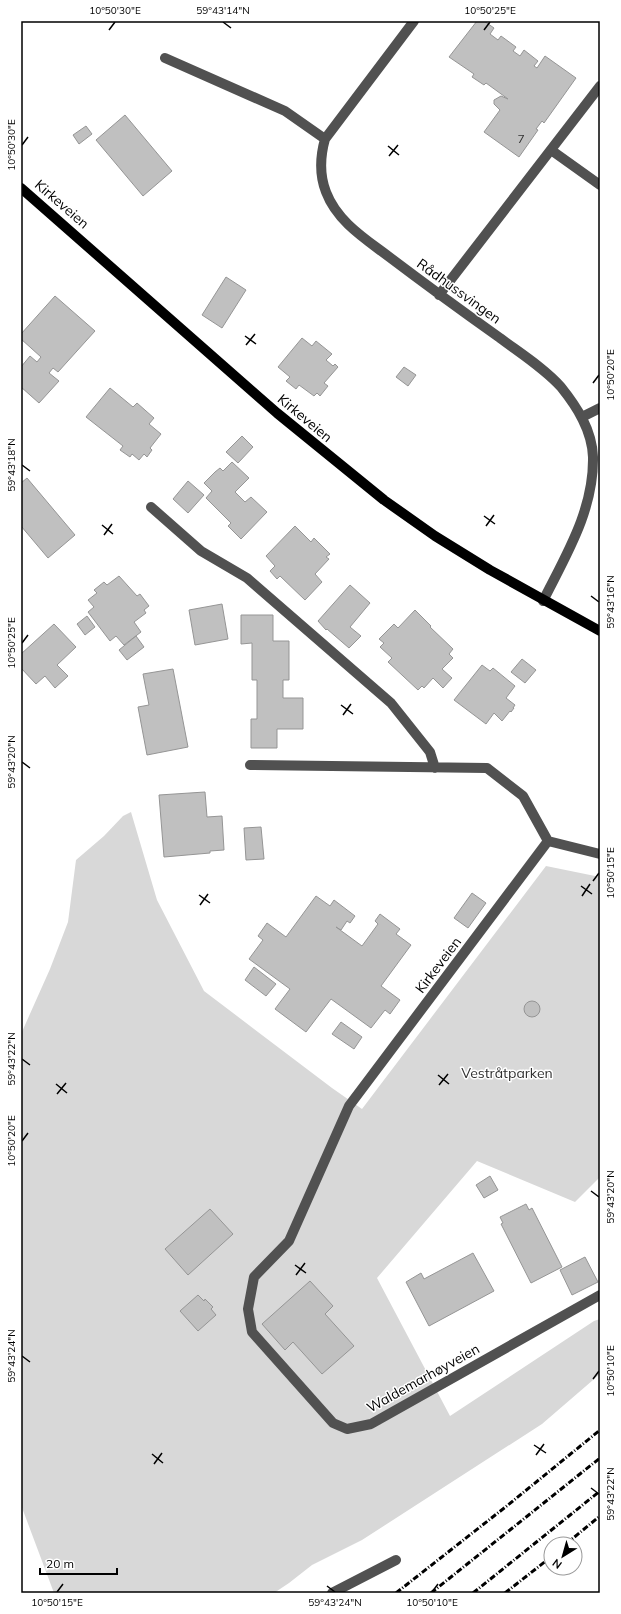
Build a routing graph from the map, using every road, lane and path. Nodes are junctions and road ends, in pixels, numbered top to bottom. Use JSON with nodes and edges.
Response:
{"nodes":[{"id":1,"x":414,"y":21,"type":"edge"},
{"id":2,"x":165,"y":58,"type":"dead end"},
{"id":3,"x":600,"y":86,"type":"edge"},
{"id":4,"x":325,"y":139,"type":"junction"},
{"id":5,"x":551,"y":150,"type":"junction"},
{"id":6,"x":600,"y":185,"type":"edge"},
{"id":7,"x":21,"y":188,"type":"edge"},
{"id":8,"x":439,"y":295,"type":"junction"},
{"id":9,"x":600,"y":408,"type":"edge"},
{"id":10,"x":582,"y":417,"type":"junction"},
{"id":11,"x":596,"y":456,"type":"edge"},
{"id":12,"x":151,"y":507,"type":"dead end"},
{"id":13,"x":543,"y":601,"type":"junction"},
{"id":14,"x":600,"y":631,"type":"edge"},
{"id":15,"x":250,"y":765,"type":"dead end"},
{"id":16,"x":435,"y":768,"type":"junction"},
{"id":17,"x":548,"y":841,"type":"junction"},
{"id":18,"x":600,"y":854,"type":"edge"},
{"id":19,"x":349,"y":1106,"type":"joint"},
{"id":20,"x":600,"y":1295,"type":"edge"},
{"id":21,"x":396,"y":1560,"type":"dead end"},
{"id":22,"x":332,"y":1593,"type":"edge"}],
"edges":[{"from":1,"to":4,"type":"street","name":"Rådhussvingen"},
{"from":2,"to":4,"type":"street"},
{"from":3,"to":5,"type":"street"},
{"from":4,"to":8,"type":"street","name":"Rådhussvingen"},
{"from":5,"to":6,"type":"street"},
{"from":5,"to":8,"type":"street"},
{"from":7,"to":13,"type":"main road","name":"Kirkeveien"},
{"from":8,"to":10,"type":"street","name":"Rådhussvingen"},
{"from":9,"to":10,"type":"street"},
{"from":10,"to":11,"type":"street","name":"Rådhussvingen"},
{"from":11,"to":13,"type":"street","name":"Rådhussvingen"},
{"from":12,"to":16,"type":"street"},
{"from":13,"to":14,"type":"main road","name":"Kirkeveien"},
{"from":15,"to":16,"type":"street"},
{"from":16,"to":17,"type":"street"},
{"from":17,"to":18,"type":"street"},
{"from":17,"to":19,"type":"street","name":"Kirkeveien"},
{"from":19,"to":20,"type":"street","name":"Waldemarhøyveien"},
{"from":21,"to":22,"type":"street"}]}
